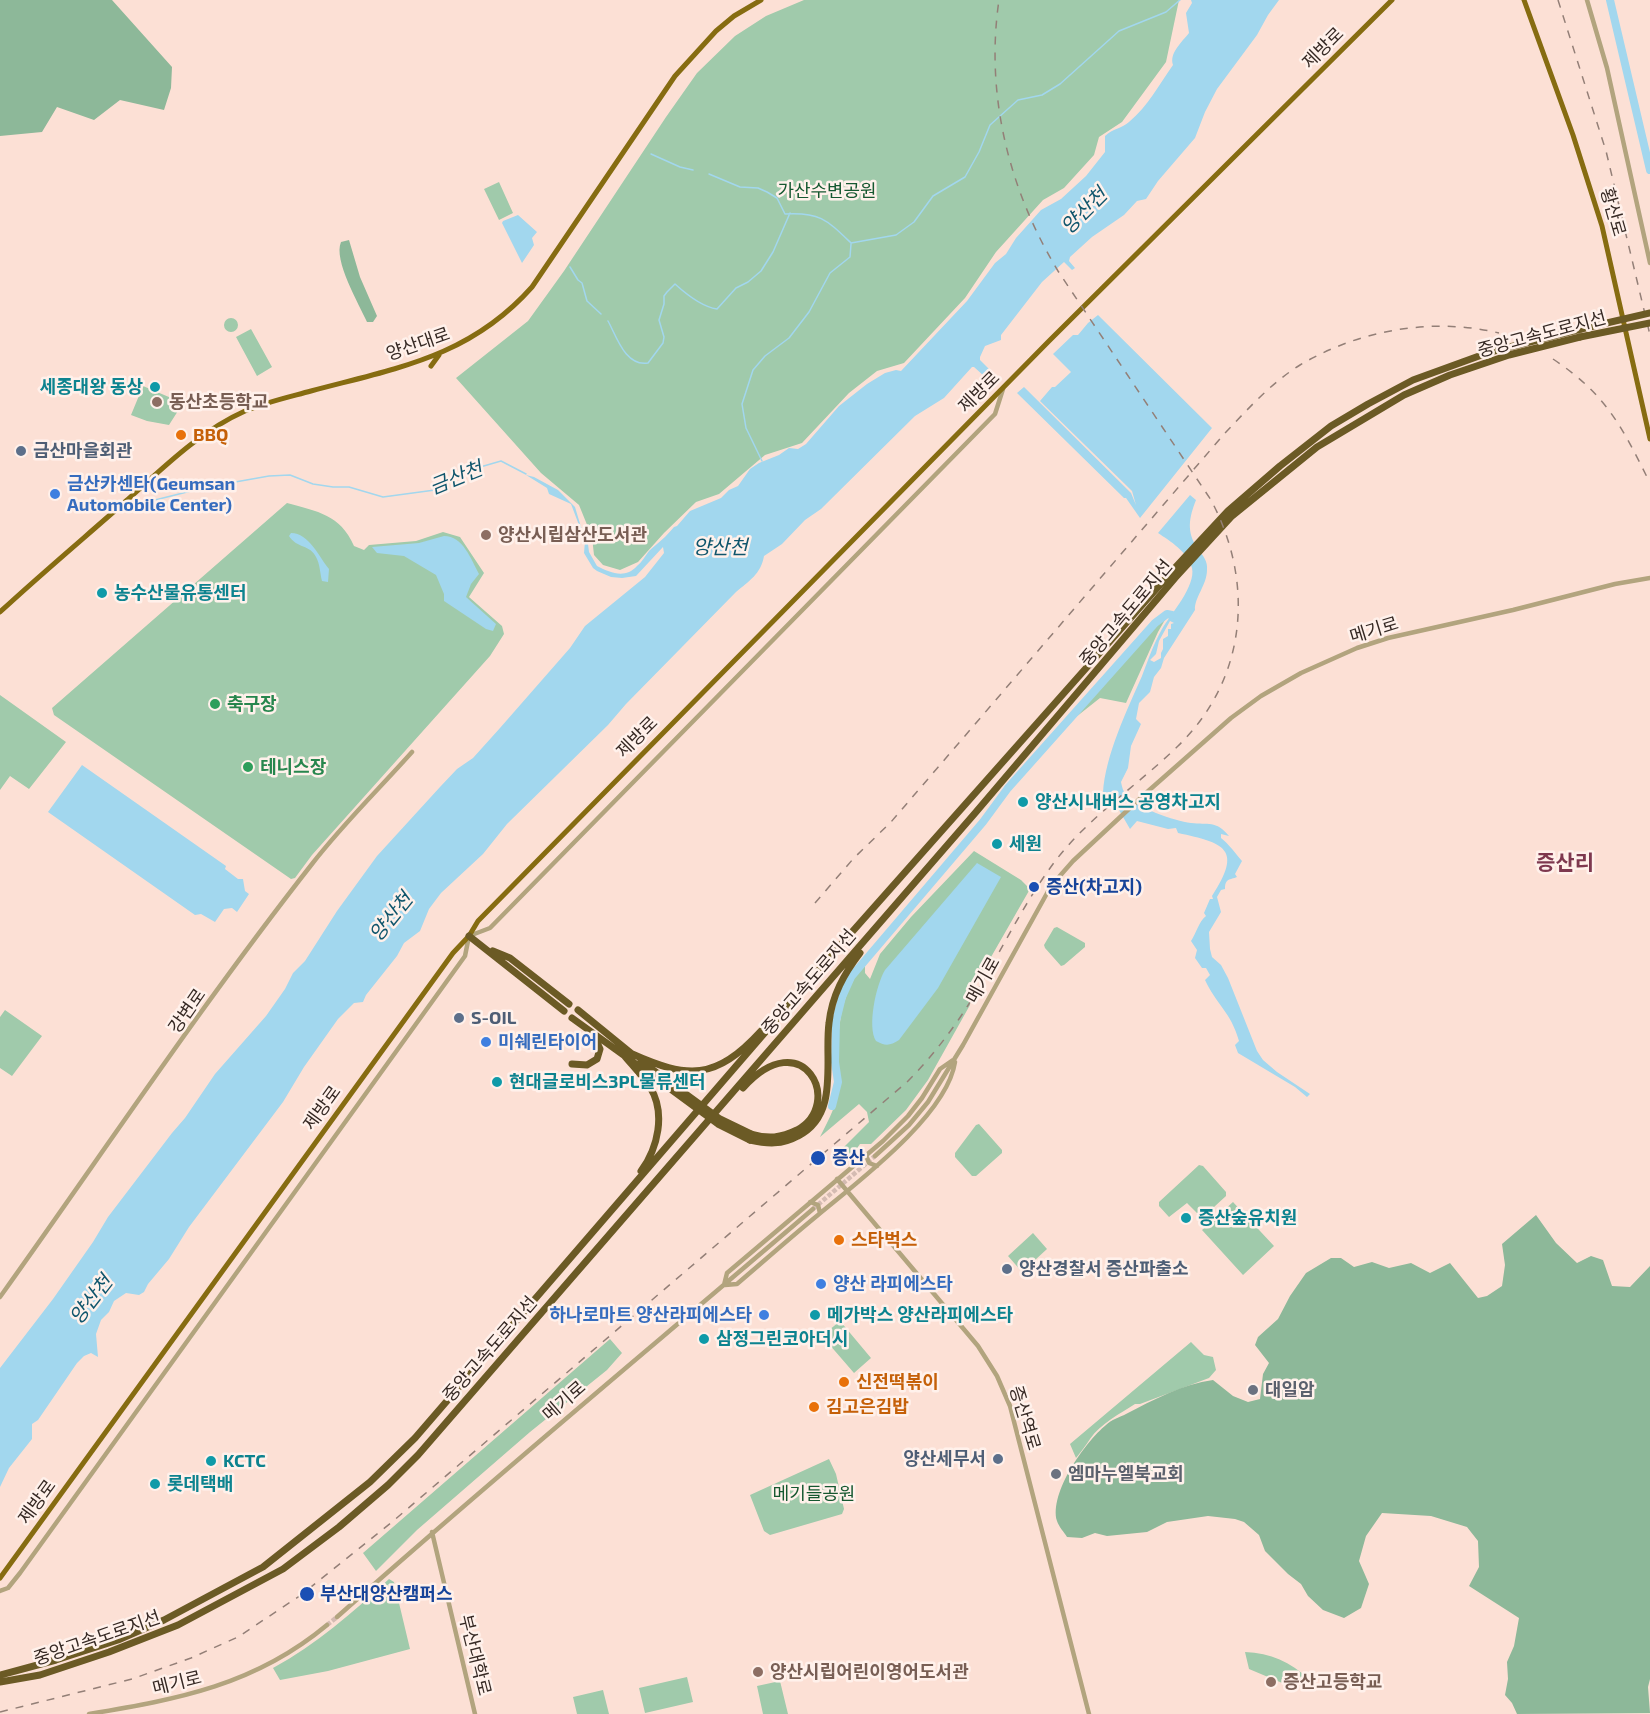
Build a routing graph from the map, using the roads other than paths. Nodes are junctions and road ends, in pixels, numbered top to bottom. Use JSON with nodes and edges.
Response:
{"nodes":[{"id":1,"x":761,"y":0,"type":"edge"},
{"id":2,"x":1392,"y":0,"type":"edge"},
{"id":3,"x":1524,"y":0,"type":"edge"},
{"id":4,"x":1587,"y":0,"type":"edge"},
{"id":5,"x":1650,"y":263,"type":"edge"},
{"id":6,"x":1650,"y":313,"type":"edge"},
{"id":7,"x":1650,"y":323,"type":"edge"},
{"id":8,"x":444,"y":352,"type":"junction"},
{"id":9,"x":431,"y":366,"type":"dead end"},
{"id":10,"x":1003,"y":389,"type":"junction"},
{"id":11,"x":1650,"y":439,"type":"edge"},
{"id":12,"x":1230,"y":514,"type":"junction"},
{"id":13,"x":1650,"y":579,"type":"edge"},
{"id":14,"x":0,"y":612,"type":"edge"},
{"id":15,"x":412,"y":752,"type":"dead end"},
{"id":16,"x":976,"y":812,"type":"junction"},
{"id":17,"x":469,"y":936,"type":"junction"},
{"id":18,"x":488,"y":949,"type":"junction"},
{"id":19,"x":814,"y":976,"type":"junction"},
{"id":20,"x":569,"y":1004,"type":"dead end"},
{"id":21,"x":578,"y":1010,"type":"dead end"},
{"id":22,"x":564,"y":1011,"type":"dead end"},
{"id":23,"x":572,"y":1018,"type":"dead end"},
{"id":24,"x":592,"y":1032,"type":"junction"},
{"id":25,"x":626,"y":1053,"type":"junction"},
{"id":26,"x":955,"y":1059,"type":"junction"},
{"id":27,"x":572,"y":1064,"type":"dead end"},
{"id":28,"x":751,"y":1137,"type":"junction"},
{"id":29,"x":680,"y":1155,"type":"junction"},
{"id":30,"x":866,"y":1155,"type":"junction"},
{"id":31,"x":875,"y":1156,"type":"tunnel mouth"},
{"id":32,"x":877,"y":1166,"type":"junction"},
{"id":33,"x":837,"y":1179,"type":"junction"},
{"id":34,"x":847,"y":1191,"type":"junction"},
{"id":35,"x":810,"y":1202,"type":"junction"},
{"id":36,"x":813,"y":1209,"type":"tunnel mouth"},
{"id":37,"x":820,"y":1214,"type":"junction"},
{"id":38,"x":724,"y":1285,"type":"junction"},
{"id":39,"x":0,"y":1297,"type":"edge"},
{"id":40,"x":530,"y":1304,"type":"junction"},
{"id":41,"x":432,"y":1532,"type":"junction"},
{"id":42,"x":0,"y":1578,"type":"edge"},
{"id":43,"x":0,"y":1591,"type":"edge"},
{"id":44,"x":337,"y":1617,"type":"tunnel mouth"},
{"id":45,"x":327,"y":1625,"type":"tunnel mouth"},
{"id":46,"x":0,"y":1675,"type":"edge"},
{"id":47,"x":0,"y":1683,"type":"edge"},
{"id":48,"x":89,"y":1714,"type":"edge"},
{"id":49,"x":476,"y":1714,"type":"edge"},
{"id":50,"x":1089,"y":1714,"type":"edge"}],
"edges":[{"from":1,"to":8,"type":"main road","name":"양산대로"},
{"from":2,"to":10,"type":"main road","name":"제방로"},
{"from":3,"to":11,"type":"main road","name":"황산로"},
{"from":4,"to":5,"type":"street"},
{"from":6,"to":12,"type":"highway","name":"중앙고속도로지선","bridge":true},
{"from":7,"to":12,"type":"highway","name":"중앙고속도로지선","bridge":true},
{"from":8,"to":9,"type":"main road"},
{"from":8,"to":14,"type":"main road","name":"양산대로"},
{"from":10,"to":17,"type":"main road","name":"제방로"},
{"from":10,"to":17,"type":"street"},
{"from":12,"to":16,"type":"highway","name":"중앙고속도로지선"},
{"from":12,"to":19,"type":"highway","name":"중앙고속도로지선"},
{"from":13,"to":26,"type":"street","name":"메기로"},
{"from":15,"to":39,"type":"street","name":"강변로"},
{"from":16,"to":28,"type":"highway"},
{"from":16,"to":29,"type":"highway","name":"중앙고속도로지선"},
{"from":17,"to":18,"type":"highway"},
{"from":17,"to":42,"type":"main road","name":"제방로"},
{"from":17,"to":43,"type":"street"},
{"from":18,"to":20,"type":"highway"},
{"from":18,"to":22,"type":"highway"},
{"from":19,"to":25,"type":"highway"},
{"from":19,"to":40,"type":"highway","name":"중앙고속도로지선"},
{"from":21,"to":25,"type":"highway"},
{"from":23,"to":24,"type":"highway"},
{"from":24,"to":25,"type":"highway"},
{"from":24,"to":27,"type":"highway"},
{"from":25,"to":28,"type":"highway","bridge":true},
{"from":25,"to":40,"type":"highway"},
{"from":26,"to":30,"type":"street"},
{"from":26,"to":31,"type":"street","name":"메기로"},
{"from":26,"to":32,"type":"street"},
{"from":28,"to":29,"type":"highway"},
{"from":29,"to":47,"type":"highway","name":"중앙고속도로지선"},
{"from":30,"to":32,"type":"street"},
{"from":30,"to":33,"type":"street"},
{"from":32,"to":34,"type":"street"},
{"from":33,"to":34,"type":"street","name":"증산역로"},
{"from":33,"to":35,"type":"street"},
{"from":34,"to":37,"type":"street"},
{"from":34,"to":50,"type":"street","name":"증산역로"},
{"from":35,"to":37,"type":"street"},
{"from":35,"to":38,"type":"street"},
{"from":36,"to":38,"type":"street","name":"메기로"},
{"from":37,"to":38,"type":"street"},
{"from":38,"to":41,"type":"street","name":"메기로"},
{"from":40,"to":46,"type":"highway","name":"중앙고속도로지선"},
{"from":41,"to":44,"type":"street","name":"메기로"},
{"from":41,"to":49,"type":"street","name":"부산대학로"},
{"from":45,"to":48,"type":"street","name":"메기로"}]}
